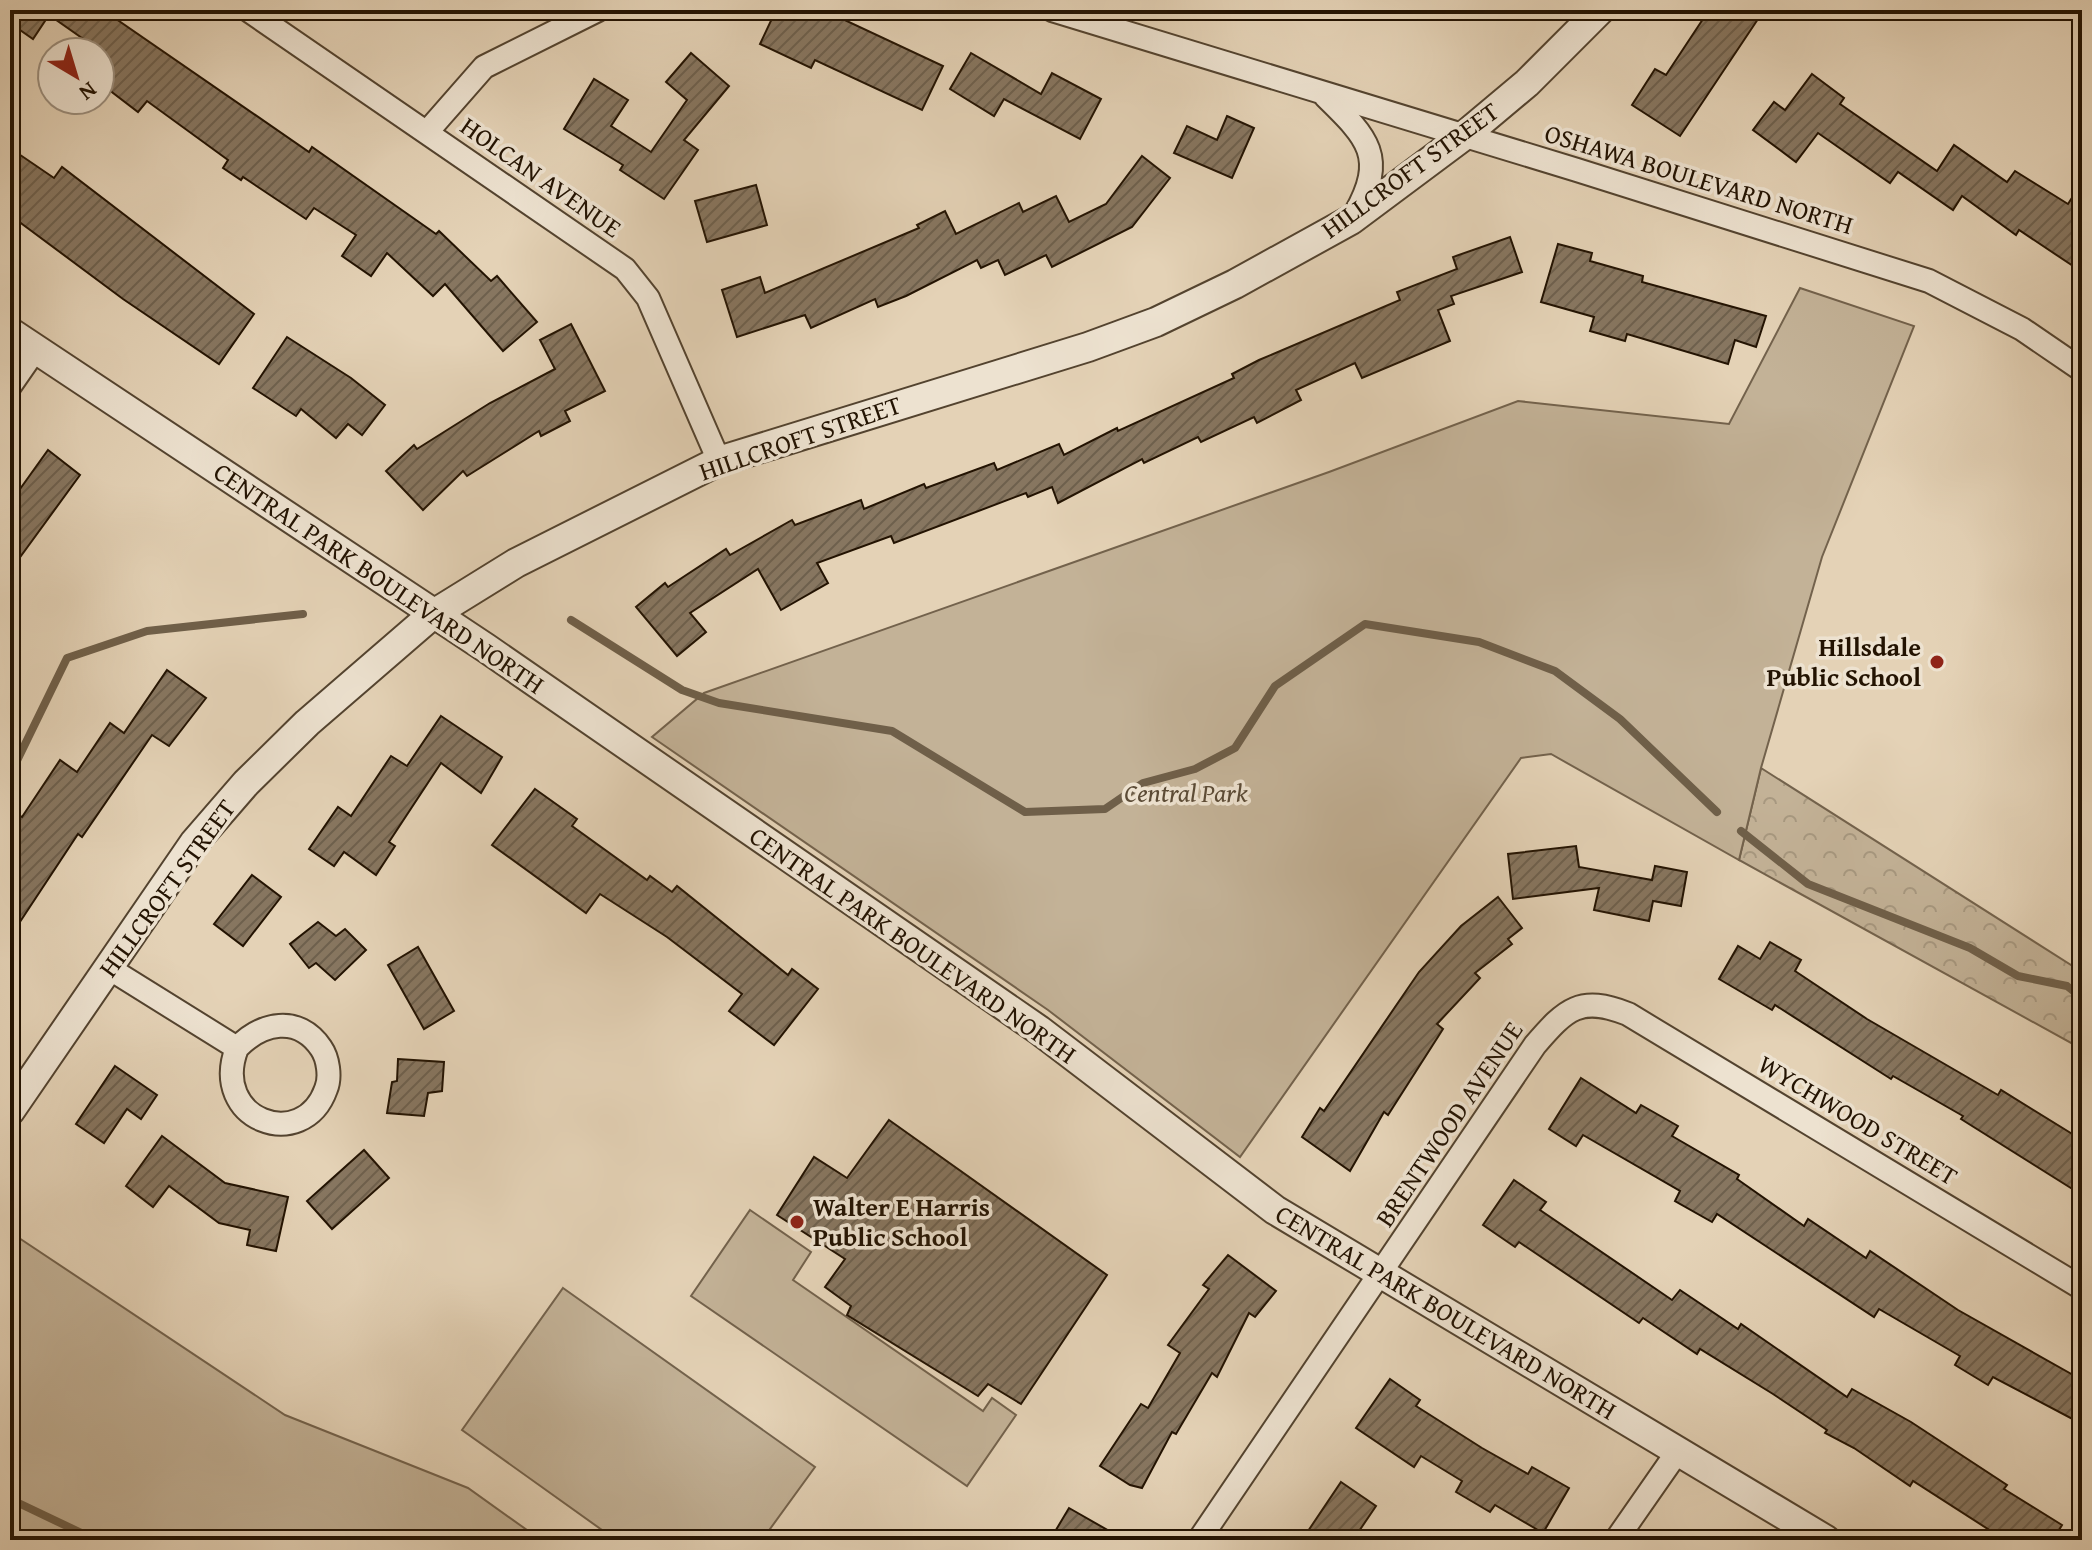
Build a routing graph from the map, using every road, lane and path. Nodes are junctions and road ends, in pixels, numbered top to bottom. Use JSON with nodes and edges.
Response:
{"nodes":[{"id":1,"x":248,"y":10,"type":"edge"},
{"id":2,"x":598,"y":10,"type":"edge"},
{"id":3,"x":1052,"y":10,"type":"edge"},
{"id":4,"x":1600,"y":10,"type":"edge"},
{"id":5,"x":1326,"y":96,"type":"junction"},
{"id":6,"x":427,"y":132,"type":"junction"},
{"id":7,"x":1465,"y":135,"type":"junction"},
{"id":8,"x":1351,"y":220,"type":"junction"},
{"id":9,"x":10,"y":332,"type":"edge"},
{"id":10,"x":35,"y":350,"type":"junction"},
{"id":11,"x":2082,"y":370,"type":"edge"},
{"id":12,"x":10,"y":386,"type":"edge"},
{"id":13,"x":719,"y":461,"type":"junction"},
{"id":14,"x":432,"y":615,"type":"junction"},
{"id":15,"x":107,"y":967,"type":"junction"},
{"id":16,"x":1602,"y":1003,"type":"joint"},
{"id":17,"x":237,"y":1048,"type":"junction"},
{"id":18,"x":10,"y":1111,"type":"edge"},
{"id":19,"x":1381,"y":1271,"type":"junction"},
{"id":20,"x":2082,"y":1288,"type":"edge"},
{"id":21,"x":1678,"y":1451,"type":"junction"},
{"id":22,"x":1199,"y":1540,"type":"edge"},
{"id":23,"x":1616,"y":1540,"type":"edge"},
{"id":24,"x":1826,"y":1540,"type":"edge"}],
"edges":[{"from":1,"to":6,"type":"street","name":"HOLCAN AVENUE"},
{"from":2,"to":6,"type":"street"},
{"from":3,"to":5,"type":"street","name":"OSHAWA BOULEVARD NORTH"},
{"from":4,"to":7,"type":"street","name":"HILLCROFT STREET"},
{"from":5,"to":7,"type":"street","name":"OSHAWA BOULEVARD NORTH"},
{"from":5,"to":8,"type":"street"},
{"from":6,"to":13,"type":"street","name":"HOLCAN AVENUE"},
{"from":7,"to":8,"type":"street","name":"HILLCROFT STREET"},
{"from":7,"to":11,"type":"street","name":"OSHAWA BOULEVARD NORTH"},
{"from":8,"to":13,"type":"street","name":"HILLCROFT STREET"},
{"from":9,"to":10,"type":"street","name":"CENTRAL PARK BOULEVARD NORTH"},
{"from":10,"to":12,"type":"street"},
{"from":10,"to":14,"type":"street","name":"CENTRAL PARK BOULEVARD NORTH"},
{"from":13,"to":14,"type":"street","name":"HILLCROFT STREET"},
{"from":14,"to":15,"type":"street","name":"HILLCROFT STREET"},
{"from":14,"to":19,"type":"street","name":"CENTRAL PARK BOULEVARD NORTH"},
{"from":15,"to":17,"type":"street"},
{"from":15,"to":18,"type":"street","name":"HILLCROFT STREET"},
{"from":16,"to":19,"type":"street","name":"BRENTWOOD AVENUE"},
{"from":16,"to":20,"type":"street","name":"WYCHWOOD STREET"},
{"from":17,"to":17,"type":"street"},
{"from":19,"to":21,"type":"street","name":"CENTRAL PARK BOULEVARD NORTH"},
{"from":19,"to":22,"type":"street","name":"BRENTWOOD AVENUE"},
{"from":21,"to":23,"type":"street"},
{"from":21,"to":24,"type":"street","name":"CENTRAL PARK BOULEVARD NORTH"}]}
